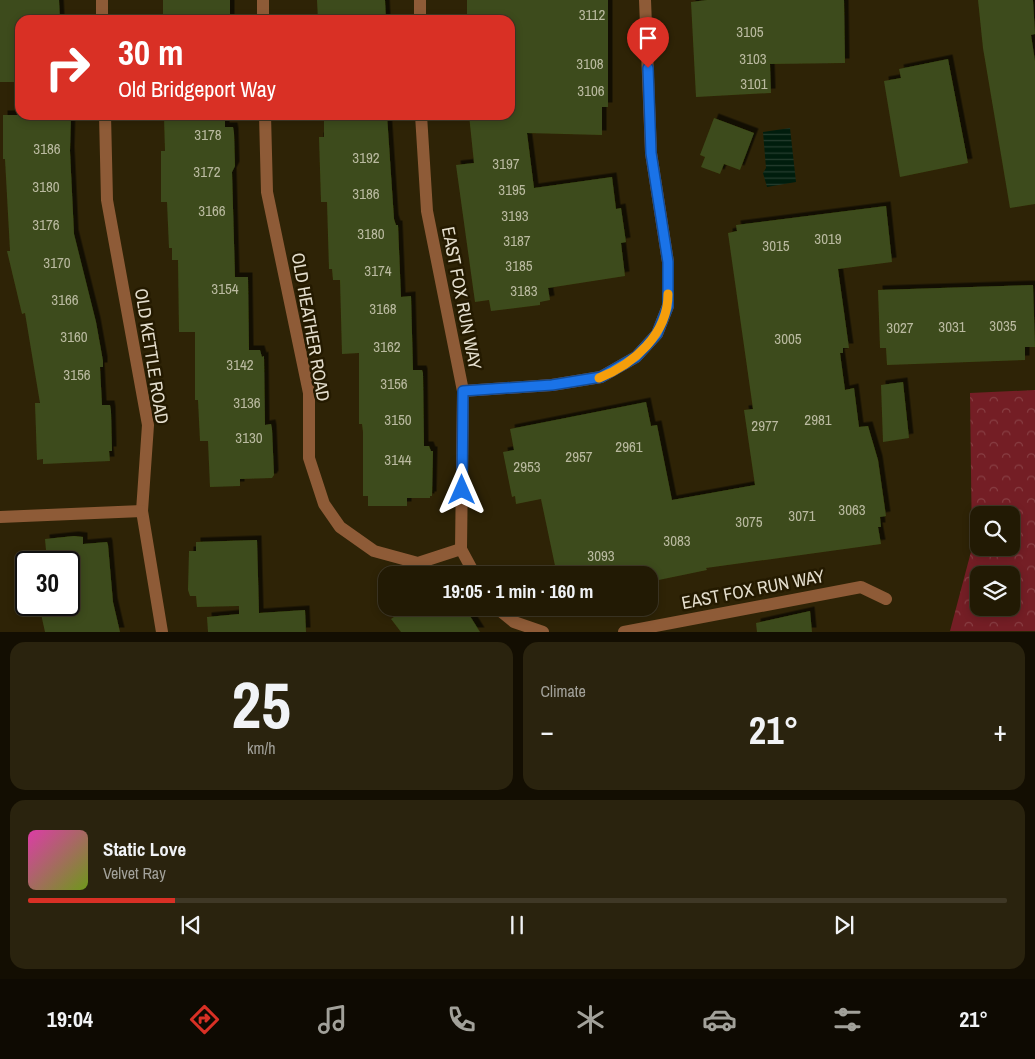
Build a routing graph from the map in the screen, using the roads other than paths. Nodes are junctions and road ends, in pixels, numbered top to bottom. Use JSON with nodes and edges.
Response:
{"nodes":[{"id":1,"x":102,"y":0,"type":"edge"},
{"id":2,"x":263,"y":0,"type":"edge"},
{"id":3,"x":420,"y":0,"type":"edge"},
{"id":4,"x":646,"y":0,"type":"edge"},
{"id":5,"x":102,"y":15,"type":"edge"},
{"id":6,"x":263,"y":15,"type":"edge"},
{"id":7,"x":420,"y":15,"type":"edge"},
{"id":8,"x":105,"y":120,"type":"edge"},
{"id":9,"x":265,"y":120,"type":"edge"},
{"id":10,"x":421,"y":120,"type":"edge"},
{"id":11,"x":463,"y":391,"type":"junction"},
{"id":12,"x":142,"y":511,"type":"junction"},
{"id":13,"x":0,"y":517,"type":"edge"},
{"id":14,"x":461,"y":549,"type":"junction"},
{"id":15,"x":470,"y":566,"type":"edge"},
{"id":16,"x":886,"y":599,"type":"dead end"},
{"id":17,"x":507,"y":616,"type":"edge"},
{"id":18,"x":162,"y":632,"type":"edge"},
{"id":19,"x":543,"y":632,"type":"edge"},
{"id":20,"x":624,"y":632,"type":"edge"}],
"edges":[{"from":1,"to":5,"type":"street"},
{"from":2,"to":6,"type":"street"},
{"from":3,"to":7,"type":"street"},
{"from":4,"to":11,"type":"street"},
{"from":8,"to":12,"type":"street","name":"OLD KETTLE ROAD"},
{"from":9,"to":14,"type":"street","name":"OLD HEATHER ROAD"},
{"from":10,"to":11,"type":"street","name":"EAST FOX RUN WAY"},
{"from":11,"to":14,"type":"street","name":"EAST FOX RUN WAY"},
{"from":12,"to":13,"type":"street"},
{"from":12,"to":18,"type":"street","name":"OLD KETTLE ROAD"},
{"from":14,"to":15,"type":"street","name":"EAST FOX RUN WAY"},
{"from":16,"to":20,"type":"street","name":"EAST FOX RUN WAY"},
{"from":17,"to":19,"type":"street"}]}
